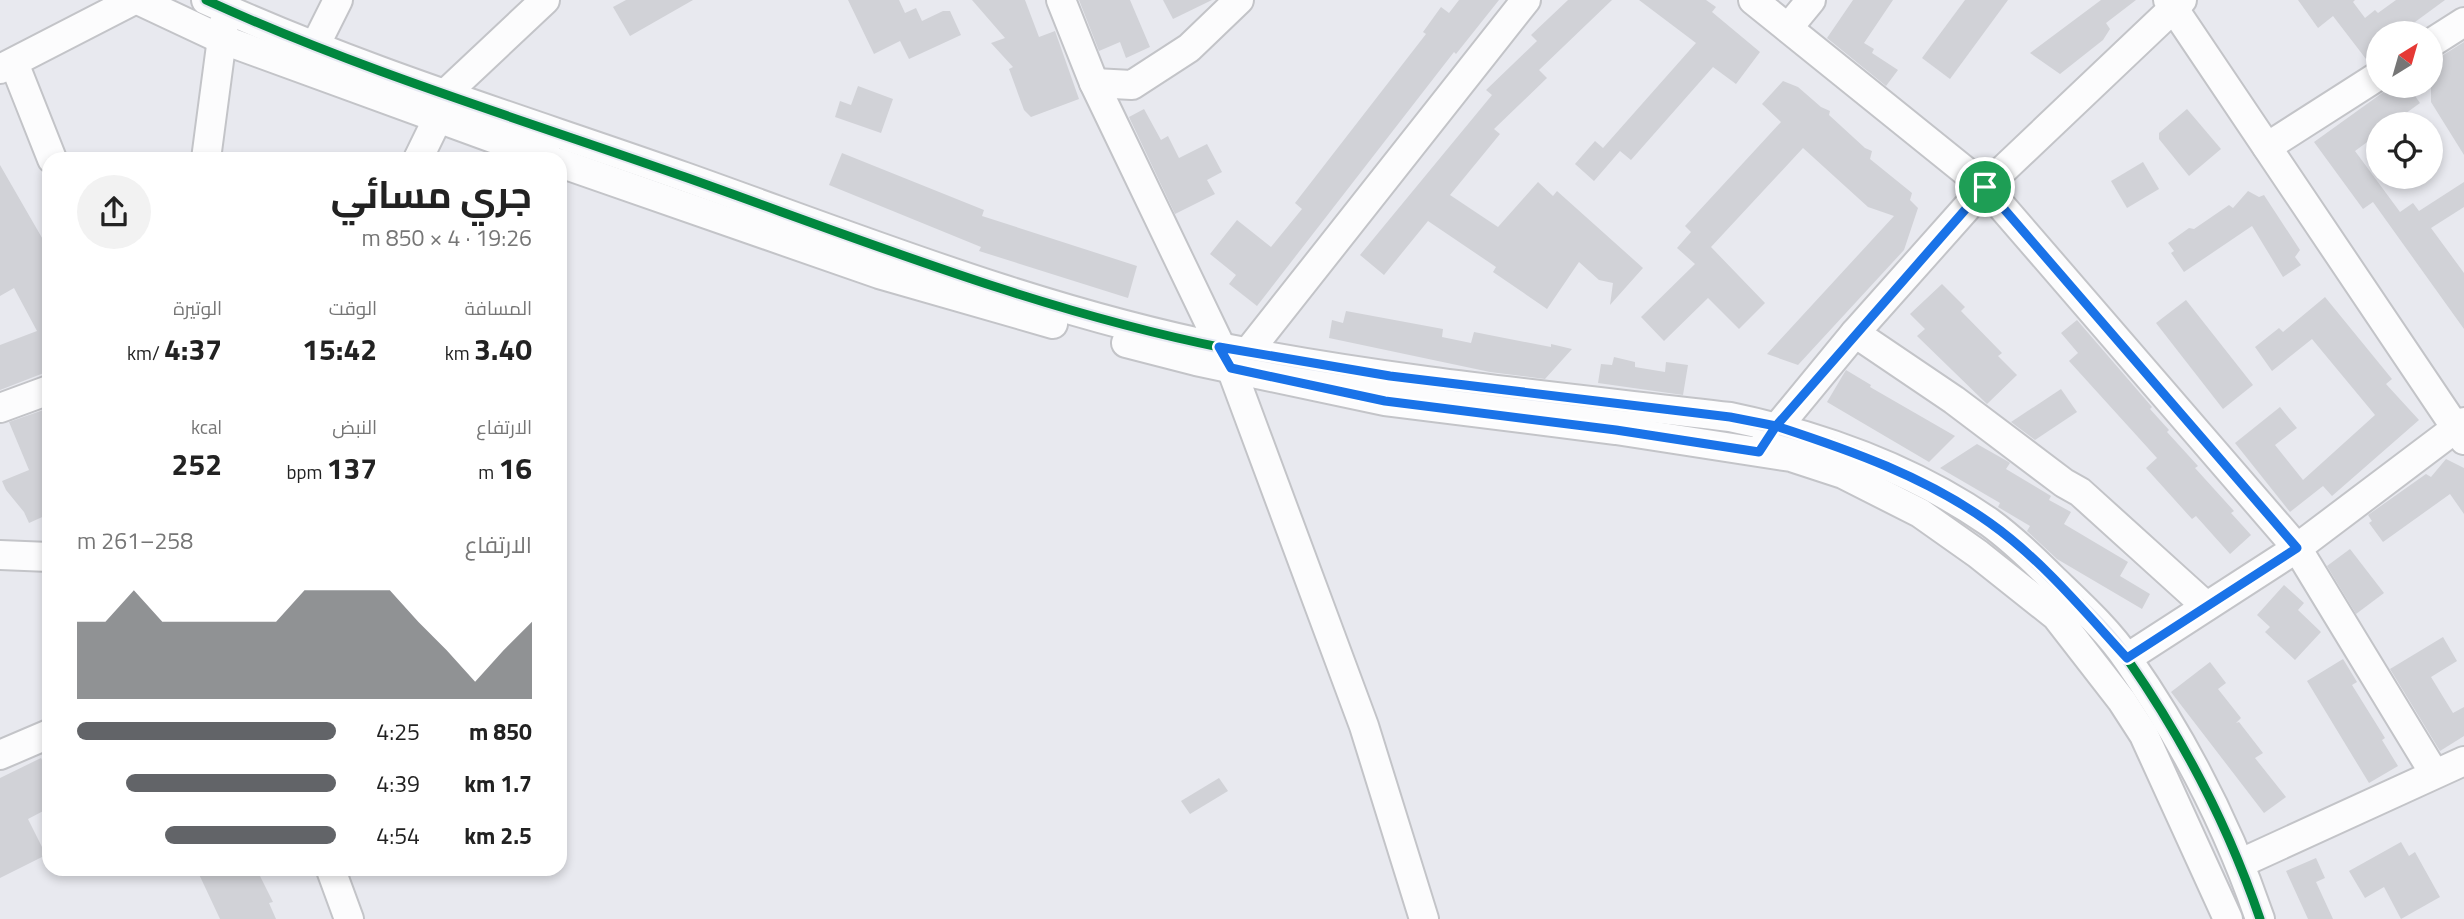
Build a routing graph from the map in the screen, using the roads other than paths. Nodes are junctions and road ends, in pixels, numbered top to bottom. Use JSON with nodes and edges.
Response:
{"nodes":[{"id":1,"x":136,"y":0,"type":"edge"},
{"id":2,"x":338,"y":0,"type":"edge"},
{"id":3,"x":545,"y":0,"type":"edge"},
{"id":4,"x":1061,"y":0,"type":"edge"},
{"id":5,"x":1239,"y":0,"type":"edge"},
{"id":6,"x":1526,"y":0,"type":"edge"},
{"id":7,"x":1753,"y":0,"type":"edge"},
{"id":8,"x":1811,"y":0,"type":"edge"},
{"id":9,"x":2174,"y":2,"type":"edge"},
{"id":10,"x":216,"y":5,"type":"edge"},
{"id":11,"x":2464,"y":22,"type":"edge"},
{"id":12,"x":1788,"y":28,"type":"junction"},
{"id":13,"x":2443,"y":35,"type":"edge"},
{"id":14,"x":221,"y":39,"type":"junction"},
{"id":15,"x":312,"y":59,"type":"junction"},
{"id":16,"x":7,"y":66,"type":"edge"},
{"id":17,"x":1094,"y":83,"type":"junction"},
{"id":18,"x":2366,"y":84,"type":"edge"},
{"id":19,"x":440,"y":107,"type":"junction"},
{"id":20,"x":2267,"y":147,"type":"junction"},
{"id":21,"x":49,"y":152,"type":"edge"},
{"id":22,"x":207,"y":152,"type":"edge"},
{"id":23,"x":421,"y":152,"type":"edge"},
{"id":24,"x":535,"y":152,"type":"edge"},
{"id":25,"x":567,"y":165,"type":"edge"},
{"id":26,"x":1985,"y":187,"type":"junction"},
{"id":27,"x":1855,"y":333,"type":"junction"},
{"id":28,"x":1233,"y":356,"type":"junction"},
{"id":29,"x":42,"y":393,"type":"edge"},
{"id":30,"x":0,"y":408,"type":"edge"},
{"id":31,"x":1776,"y":426,"type":"junction"},
{"id":32,"x":2461,"y":430,"type":"edge"},
{"id":33,"x":1759,"y":452,"type":"junction"},
{"id":34,"x":2297,"y":548,"type":"junction"},
{"id":35,"x":2,"y":551,"type":"edge"},
{"id":36,"x":42,"y":556,"type":"edge"},
{"id":37,"x":2206,"y":606,"type":"junction"},
{"id":38,"x":2127,"y":658,"type":"junction"},
{"id":39,"x":42,"y":737,"type":"edge"},
{"id":40,"x":0,"y":755,"type":"edge"},
{"id":41,"x":2464,"y":761,"type":"edge"},
{"id":42,"x":2434,"y":774,"type":"junction"},
{"id":43,"x":2241,"y":863,"type":"junction"},
{"id":44,"x":333,"y":876,"type":"edge"},
{"id":45,"x":349,"y":919,"type":"edge"},
{"id":46,"x":1424,"y":919,"type":"edge"},
{"id":47,"x":2228,"y":919,"type":"edge"},
{"id":48,"x":2260,"y":919,"type":"edge"}],
"edges":[{"from":1,"to":14,"type":"street"},
{"from":1,"to":16,"type":"street"},
{"from":2,"to":15,"type":"street"},
{"from":3,"to":19,"type":"street"},
{"from":4,"to":17,"type":"street"},
{"from":5,"to":17,"type":"street"},
{"from":6,"to":28,"type":"street"},
{"from":7,"to":12,"type":"street"},
{"from":8,"to":12,"type":"street"},
{"from":9,"to":20,"type":"street"},
{"from":9,"to":26,"type":"street"},
{"from":10,"to":14,"type":"street"},
{"from":10,"to":15,"type":"street"},
{"from":11,"to":13,"type":"street"},
{"from":12,"to":26,"type":"street"},
{"from":14,"to":15,"type":"street"},
{"from":14,"to":22,"type":"street"},
{"from":15,"to":19,"type":"street"},
{"from":16,"to":21,"type":"street"},
{"from":17,"to":28,"type":"street"},
{"from":18,"to":20,"type":"street"},
{"from":19,"to":23,"type":"street"},
{"from":19,"to":24,"type":"street"},
{"from":19,"to":28,"type":"street"},
{"from":20,"to":32,"type":"street"},
{"from":25,"to":28,"type":"street"},
{"from":26,"to":27,"type":"street"},
{"from":26,"to":34,"type":"street"},
{"from":27,"to":31,"type":"street"},
{"from":27,"to":37,"type":"street"},
{"from":28,"to":31,"type":"street"},
{"from":28,"to":33,"type":"street"},
{"from":28,"to":46,"type":"street"},
{"from":29,"to":30,"type":"street"},
{"from":31,"to":33,"type":"street"},
{"from":31,"to":38,"type":"street"},
{"from":32,"to":34,"type":"street"},
{"from":33,"to":47,"type":"street"},
{"from":34,"to":37,"type":"street"},
{"from":34,"to":42,"type":"street"},
{"from":35,"to":36,"type":"street"},
{"from":37,"to":38,"type":"street"},
{"from":38,"to":43,"type":"street"},
{"from":39,"to":40,"type":"street"},
{"from":41,"to":42,"type":"street"},
{"from":42,"to":43,"type":"street"},
{"from":43,"to":48,"type":"street"},
{"from":44,"to":45,"type":"street"}]}
